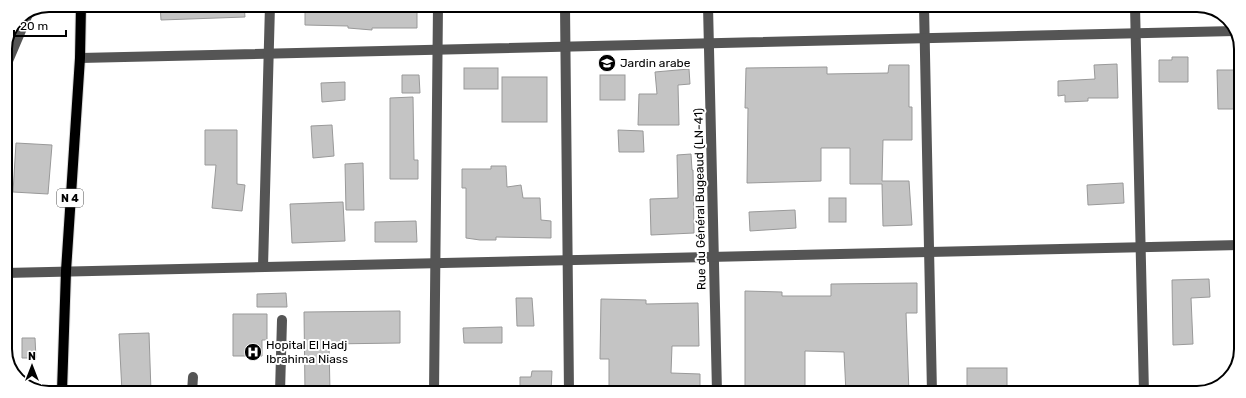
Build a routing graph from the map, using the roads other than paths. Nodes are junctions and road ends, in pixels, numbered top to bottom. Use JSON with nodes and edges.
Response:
{"nodes":[{"id":1,"x":81,"y":12,"type":"edge"},
{"id":2,"x":270,"y":12,"type":"edge"},
{"id":3,"x":438,"y":12,"type":"edge"},
{"id":4,"x":565,"y":12,"type":"edge"},
{"id":5,"x":708,"y":12,"type":"edge"},
{"id":6,"x":924,"y":12,"type":"edge"},
{"id":7,"x":1135,"y":12,"type":"edge"},
{"id":8,"x":20,"y":26,"type":"edge"},
{"id":9,"x":1229,"y":31,"type":"edge"},
{"id":10,"x":1135,"y":33,"type":"junction"},
{"id":11,"x":924,"y":38,"type":"junction"},
{"id":12,"x":709,"y":43,"type":"junction"},
{"id":13,"x":565,"y":46,"type":"junction"},
{"id":14,"x":12,"y":49,"type":"edge"},
{"id":15,"x":439,"y":49,"type":"junction"},
{"id":16,"x":270,"y":54,"type":"junction"},
{"id":17,"x":80,"y":58,"type":"junction"},
{"id":18,"x":1234,"y":245,"type":"edge"},
{"id":19,"x":1140,"y":247,"type":"junction"},
{"id":20,"x":929,"y":252,"type":"junction"},
{"id":21,"x":714,"y":257,"type":"junction"},
{"id":22,"x":568,"y":260,"type":"junction"},
{"id":23,"x":435,"y":263,"type":"junction"},
{"id":24,"x":263,"y":267,"type":"junction"},
{"id":25,"x":66,"y":271,"type":"junction"},
{"id":26,"x":12,"y":273,"type":"edge"},
{"id":27,"x":282,"y":320,"type":"dead end"},
{"id":28,"x":192,"y":377,"type":"dead end"},
{"id":29,"x":62,"y":386,"type":"edge"},
{"id":30,"x":192,"y":386,"type":"edge"},
{"id":31,"x":280,"y":386,"type":"edge"},
{"id":32,"x":434,"y":386,"type":"edge"},
{"id":33,"x":570,"y":386,"type":"edge"},
{"id":34,"x":717,"y":386,"type":"edge"},
{"id":35,"x":932,"y":386,"type":"edge"},
{"id":36,"x":1144,"y":386,"type":"edge"}],
"edges":[{"from":1,"to":17,"type":"main road","number":"N 4"},
{"from":2,"to":16,"type":"street"},
{"from":3,"to":15,"type":"street"},
{"from":4,"to":13,"type":"street"},
{"from":5,"to":12,"type":"street","name":"Rue du Général Bugeaud (LN-41)"},
{"from":6,"to":11,"type":"street"},
{"from":7,"to":10,"type":"street"},
{"from":8,"to":14,"type":"street"},
{"from":9,"to":10,"type":"street"},
{"from":10,"to":11,"type":"street"},
{"from":10,"to":19,"type":"street"},
{"from":11,"to":12,"type":"street"},
{"from":11,"to":20,"type":"street"},
{"from":12,"to":13,"type":"street"},
{"from":12,"to":21,"type":"street","name":"Rue du Général Bugeaud (LN-41)"},
{"from":13,"to":15,"type":"street"},
{"from":13,"to":22,"type":"street"},
{"from":15,"to":16,"type":"street"},
{"from":15,"to":23,"type":"street"},
{"from":16,"to":17,"type":"street"},
{"from":16,"to":24,"type":"street"},
{"from":17,"to":25,"type":"main road","number":"N 4"},
{"from":18,"to":19,"type":"street"},
{"from":19,"to":20,"type":"street"},
{"from":19,"to":36,"type":"street"},
{"from":20,"to":21,"type":"street"},
{"from":20,"to":35,"type":"street"},
{"from":21,"to":22,"type":"street"},
{"from":21,"to":34,"type":"street","name":"Rue du Général Bugeaud (LN-41)"},
{"from":22,"to":23,"type":"street"},
{"from":22,"to":33,"type":"street"},
{"from":23,"to":24,"type":"street"},
{"from":23,"to":32,"type":"street"},
{"from":24,"to":25,"type":"street"},
{"from":25,"to":26,"type":"street"},
{"from":25,"to":29,"type":"main road","number":"N 4"},
{"from":27,"to":31,"type":"street"},
{"from":28,"to":30,"type":"street"}]}
